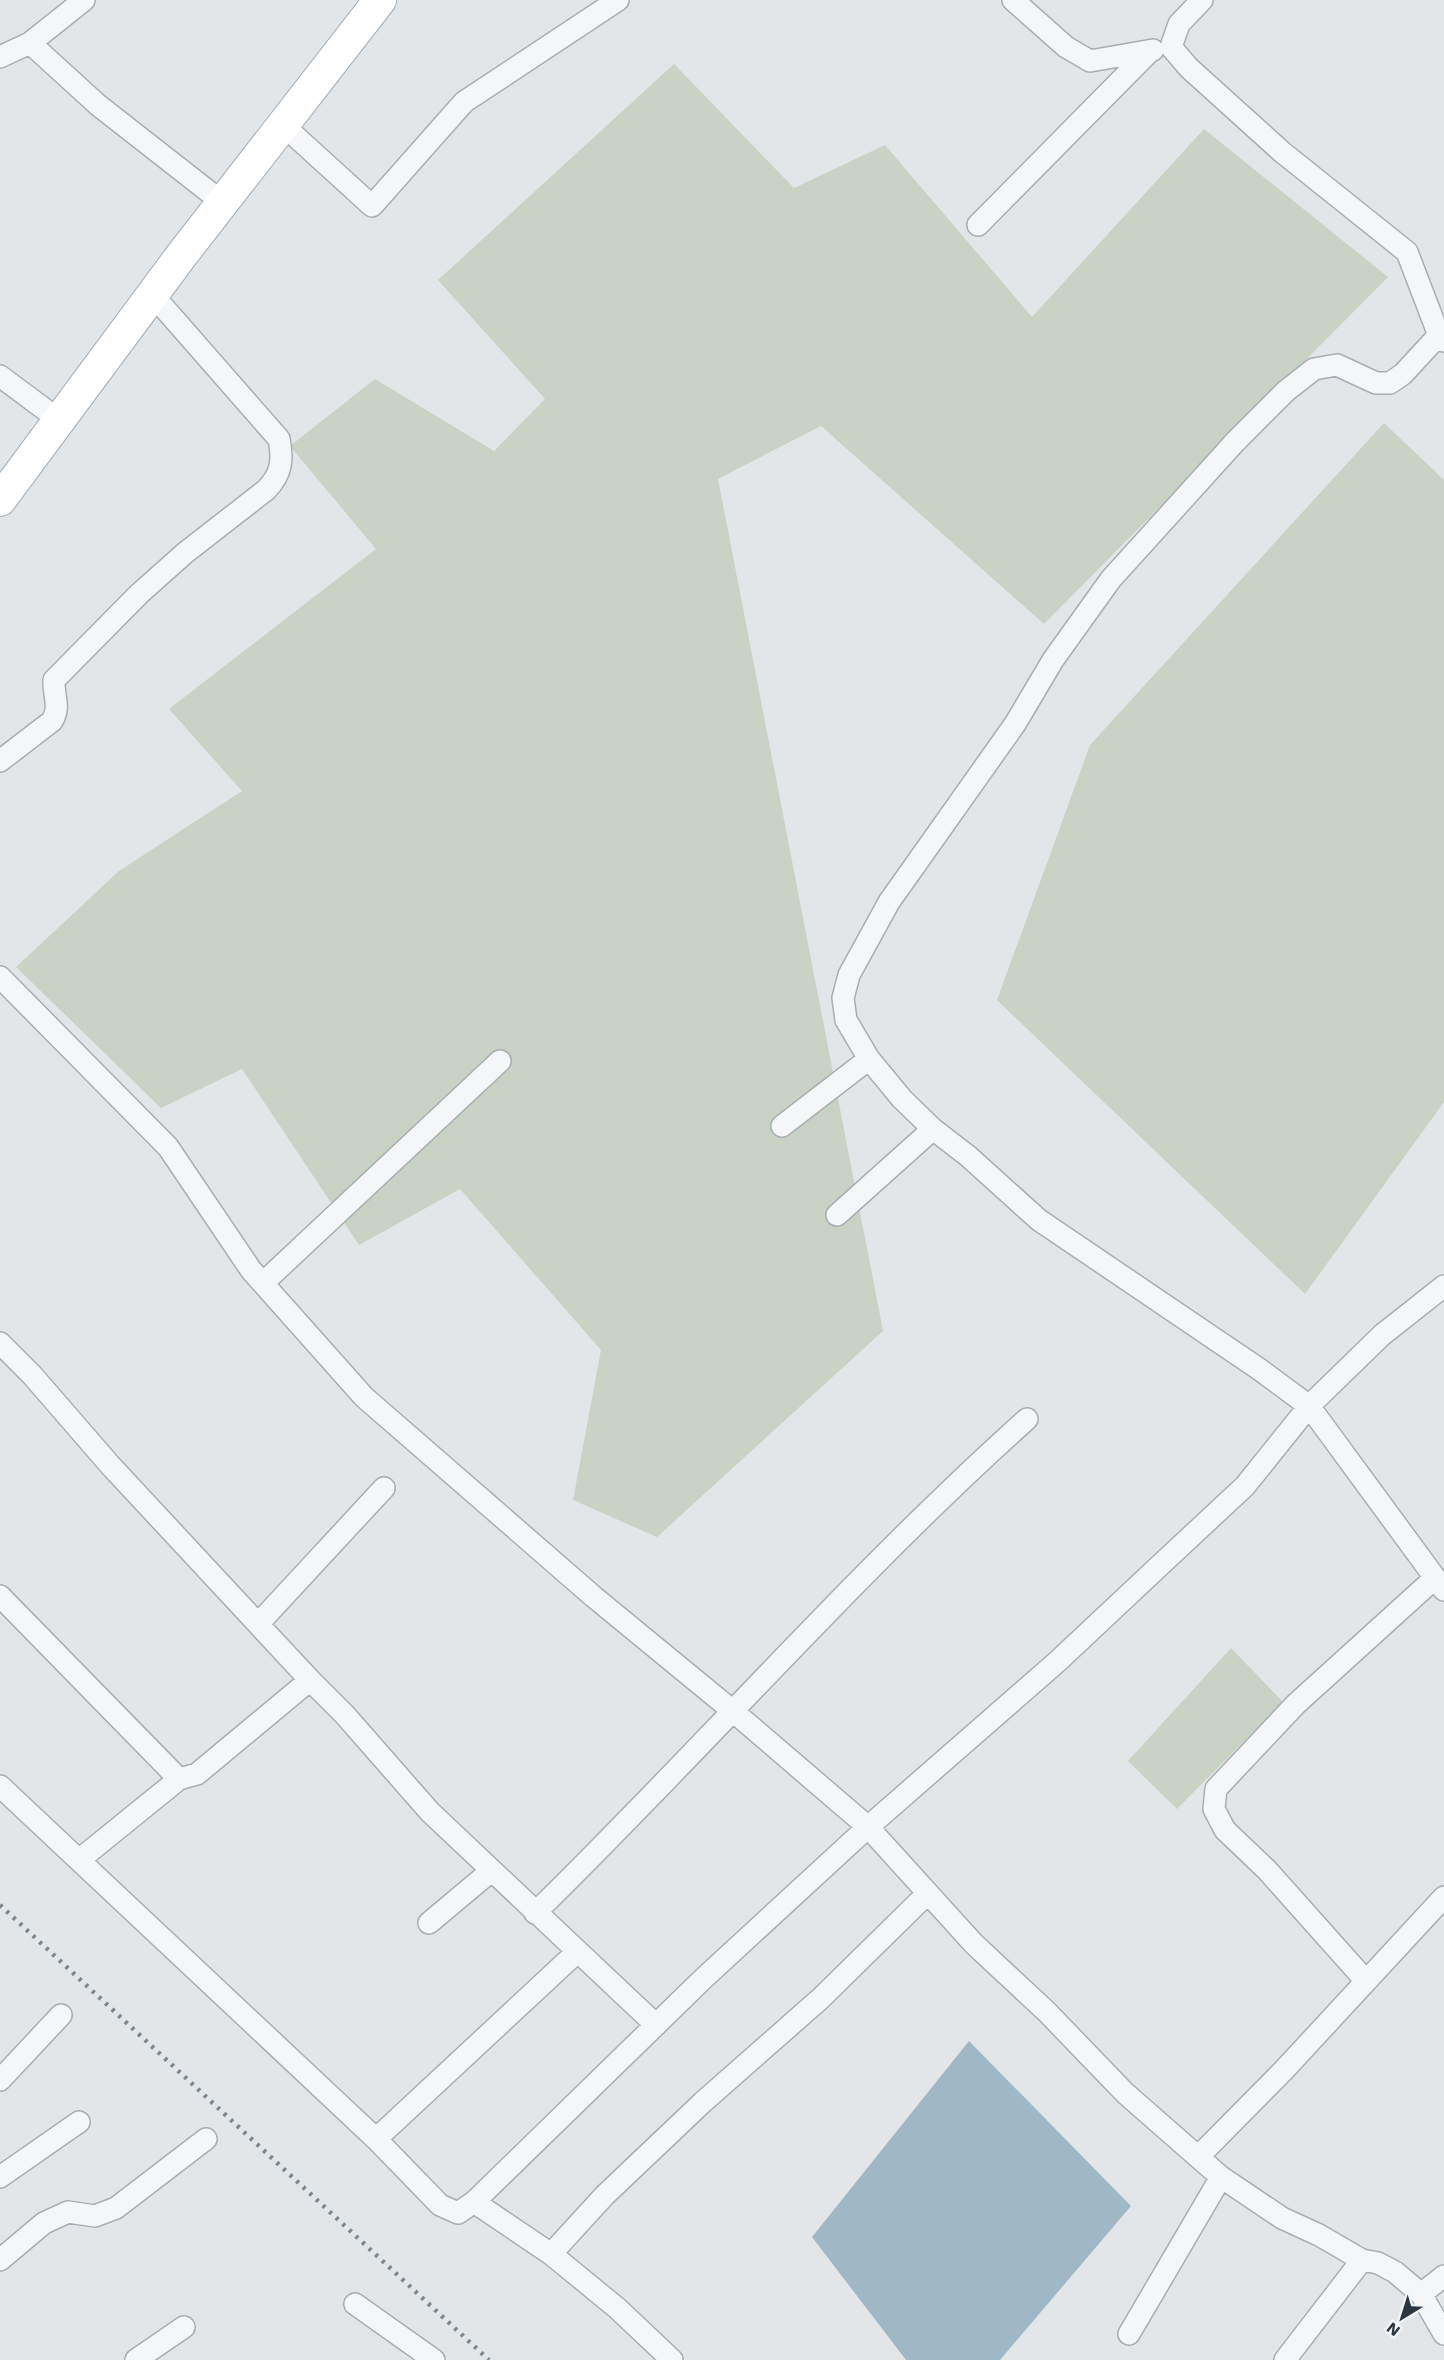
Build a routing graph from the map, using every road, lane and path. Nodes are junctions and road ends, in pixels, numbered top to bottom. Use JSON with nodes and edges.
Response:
{"nodes":[{"id":1,"x":84,"y":0,"type":"edge"},
{"id":2,"x":380,"y":0,"type":"edge"},
{"id":3,"x":618,"y":0,"type":"edge"},
{"id":4,"x":1013,"y":0,"type":"edge"},
{"id":5,"x":1202,"y":0,"type":"edge"},
{"id":6,"x":30,"y":43,"type":"junction"},
{"id":7,"x":1172,"y":46,"type":"junction"},
{"id":8,"x":1150,"y":51,"type":"junction"},
{"id":9,"x":0,"y":57,"type":"edge"},
{"id":10,"x":283,"y":125,"type":"junction"},
{"id":11,"x":222,"y":202,"type":"junction"},
{"id":12,"x":978,"y":225,"type":"dead end"},
{"id":13,"x":152,"y":294,"type":"junction"},
{"id":14,"x":1442,"y":338,"type":"edge"},
{"id":15,"x":0,"y":376,"type":"edge"},
{"id":16,"x":59,"y":420,"type":"junction"},
{"id":17,"x":0,"y":500,"type":"edge"},
{"id":18,"x":0,"y":761,"type":"edge"},
{"id":19,"x":0,"y":977,"type":"edge"},
{"id":20,"x":869,"y":1059,"type":"junction"},
{"id":21,"x":500,"y":1061,"type":"dead end"},
{"id":22,"x":782,"y":1126,"type":"dead end"},
{"id":23,"x":933,"y":1128,"type":"junction"},
{"id":24,"x":837,"y":1215,"type":"dead end"},
{"id":25,"x":263,"y":1283,"type":"junction"},
{"id":26,"x":1444,"y":1286,"type":"edge"},
{"id":27,"x":0,"y":1343,"type":"edge"},
{"id":28,"x":1309,"y":1406,"type":"junction"},
{"id":29,"x":1027,"y":1419,"type":"dead end"},
{"id":30,"x":384,"y":1488,"type":"dead end"},
{"id":31,"x":1440,"y":1583,"type":"edge"},
{"id":32,"x":0,"y":1596,"type":"edge"},
{"id":33,"x":258,"y":1624,"type":"junction"},
{"id":34,"x":310,"y":1680,"type":"junction"},
{"id":35,"x":734,"y":1712,"type":"junction"},
{"id":36,"x":179,"y":1779,"type":"junction"},
{"id":37,"x":0,"y":1786,"type":"edge"},
{"id":38,"x":868,"y":1827,"type":"junction"},
{"id":39,"x":79,"y":1860,"type":"junction"},
{"id":40,"x":491,"y":1871,"type":"junction"},
{"id":41,"x":927,"y":1894,"type":"junction"},
{"id":42,"x":1444,"y":1897,"type":"edge"},
{"id":43,"x":535,"y":1913,"type":"junction"},
{"id":44,"x":429,"y":1923,"type":"dead end"},
{"id":45,"x":577,"y":1952,"type":"junction"},
{"id":46,"x":1366,"y":1981,"type":"junction"},
{"id":47,"x":61,"y":2015,"type":"dead end"},
{"id":48,"x":656,"y":2025,"type":"junction"},
{"id":49,"x":0,"y":2080,"type":"edge"},
{"id":50,"x":79,"y":2121,"type":"dead end"},
{"id":51,"x":206,"y":2139,"type":"dead end"},
{"id":52,"x":376,"y":2139,"type":"junction"},
{"id":53,"x":1198,"y":2157,"type":"junction"},
{"id":54,"x":1221,"y":2176,"type":"junction"},
{"id":55,"x":0,"y":2177,"type":"edge"},
{"id":56,"x":474,"y":2202,"type":"junction"},
{"id":57,"x":551,"y":2254,"type":"junction"},
{"id":58,"x":0,"y":2260,"type":"edge"},
{"id":59,"x":1362,"y":2260,"type":"junction"},
{"id":60,"x":1444,"y":2276,"type":"edge"},
{"id":61,"x":1421,"y":2294,"type":"junction"},
{"id":62,"x":355,"y":2304,"type":"dead end"},
{"id":63,"x":184,"y":2327,"type":"dead end"},
{"id":64,"x":1129,"y":2334,"type":"dead end"},
{"id":65,"x":1444,"y":2334,"type":"edge"},
{"id":66,"x":136,"y":2360,"type":"edge"},
{"id":67,"x":434,"y":2360,"type":"edge"},
{"id":68,"x":672,"y":2360,"type":"edge"},
{"id":69,"x":1285,"y":2360,"type":"edge"}],
"edges":[{"from":1,"to":6,"type":"street"},
{"from":2,"to":10,"type":"main road"},
{"from":3,"to":10,"type":"street"},
{"from":4,"to":8,"type":"street"},
{"from":5,"to":7,"type":"street"},
{"from":6,"to":9,"type":"street"},
{"from":6,"to":11,"type":"street"},
{"from":7,"to":8,"type":"street"},
{"from":7,"to":14,"type":"street"},
{"from":8,"to":12,"type":"street"},
{"from":10,"to":11,"type":"main road"},
{"from":11,"to":13,"type":"main road"},
{"from":13,"to":16,"type":"main road"},
{"from":13,"to":18,"type":"street"},
{"from":14,"to":20,"type":"street"},
{"from":15,"to":16,"type":"street"},
{"from":16,"to":17,"type":"main road"},
{"from":19,"to":25,"type":"street"},
{"from":20,"to":22,"type":"street"},
{"from":20,"to":23,"type":"street"},
{"from":21,"to":25,"type":"street"},
{"from":23,"to":24,"type":"street"},
{"from":23,"to":28,"type":"street"},
{"from":25,"to":35,"type":"street"},
{"from":26,"to":28,"type":"street"},
{"from":27,"to":33,"type":"street"},
{"from":28,"to":31,"type":"street"},
{"from":28,"to":38,"type":"street"},
{"from":29,"to":35,"type":"street"},
{"from":30,"to":33,"type":"street"},
{"from":31,"to":46,"type":"street"},
{"from":32,"to":36,"type":"street"},
{"from":33,"to":34,"type":"street"},
{"from":34,"to":36,"type":"street"},
{"from":34,"to":40,"type":"street"},
{"from":35,"to":38,"type":"street"},
{"from":35,"to":43,"type":"street"},
{"from":36,"to":39,"type":"street"},
{"from":37,"to":39,"type":"street"},
{"from":38,"to":41,"type":"street"},
{"from":38,"to":48,"type":"street"},
{"from":39,"to":52,"type":"street"},
{"from":40,"to":43,"type":"street"},
{"from":40,"to":44,"type":"street"},
{"from":41,"to":53,"type":"street"},
{"from":41,"to":57,"type":"street"},
{"from":42,"to":46,"type":"street"},
{"from":43,"to":45,"type":"street"},
{"from":45,"to":48,"type":"street"},
{"from":45,"to":52,"type":"street"},
{"from":46,"to":53,"type":"street"},
{"from":47,"to":49,"type":"street"},
{"from":48,"to":56,"type":"street"},
{"from":50,"to":55,"type":"street"},
{"from":51,"to":58,"type":"street"},
{"from":52,"to":56,"type":"street"},
{"from":53,"to":54,"type":"street"},
{"from":54,"to":59,"type":"street"},
{"from":54,"to":64,"type":"street"},
{"from":56,"to":57,"type":"street"},
{"from":57,"to":68,"type":"street"},
{"from":59,"to":61,"type":"street"},
{"from":59,"to":69,"type":"street"},
{"from":60,"to":61,"type":"street"},
{"from":61,"to":65,"type":"street"},
{"from":62,"to":67,"type":"street"},
{"from":63,"to":66,"type":"street"}]}
